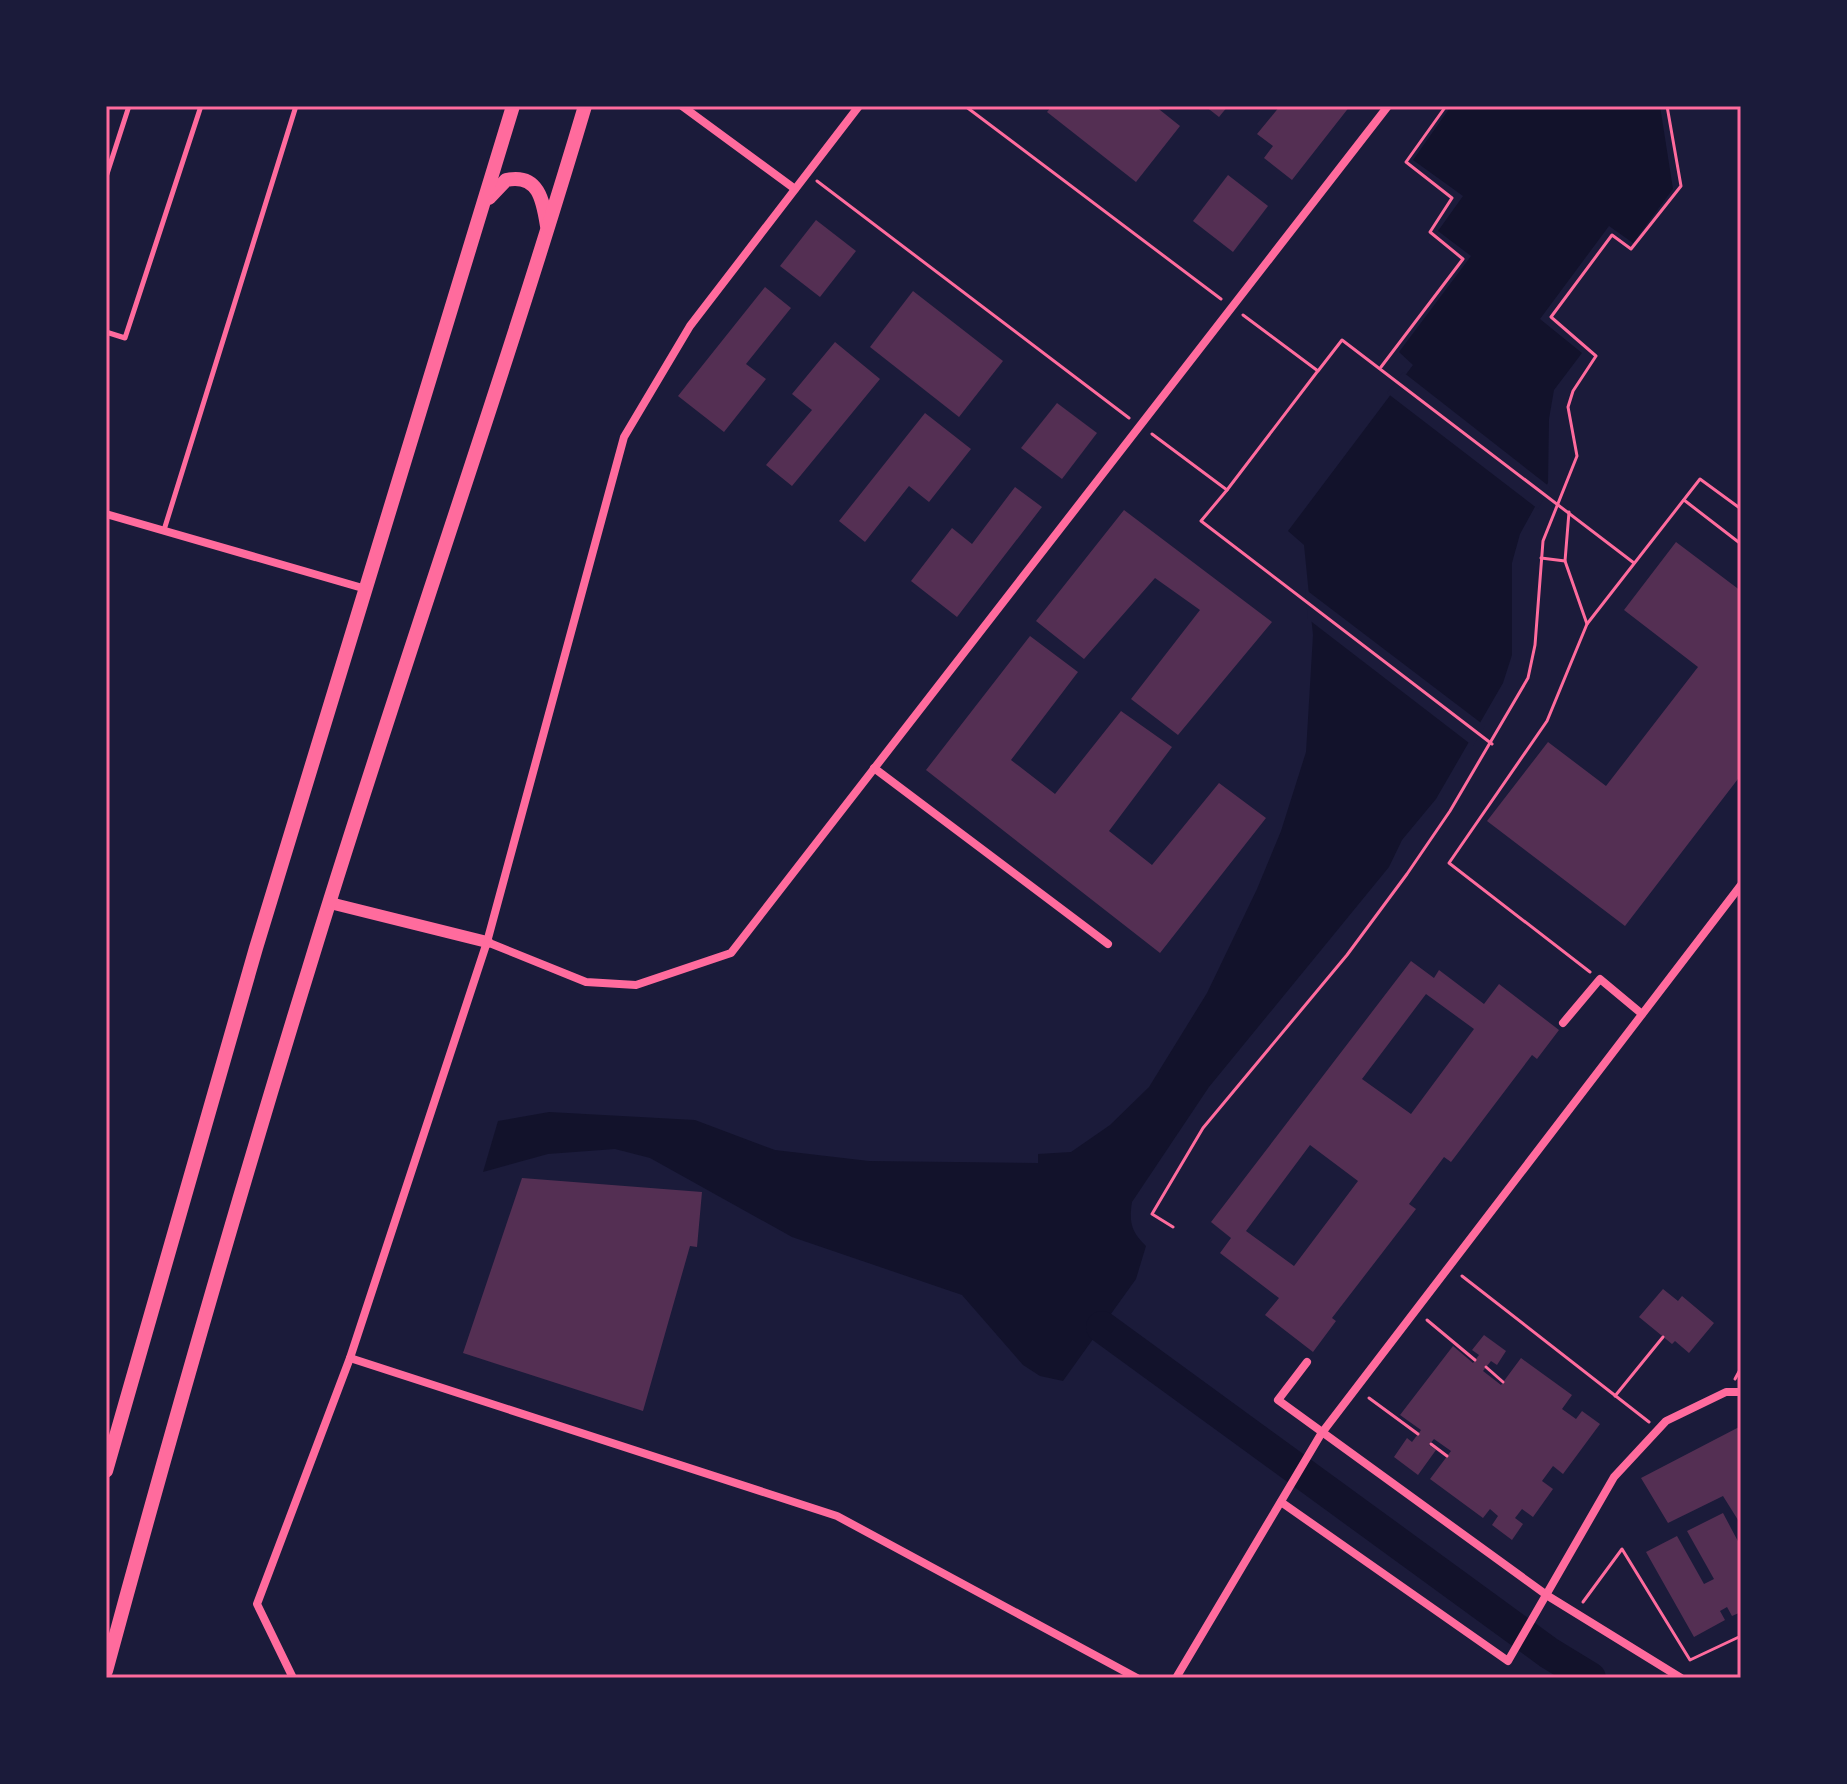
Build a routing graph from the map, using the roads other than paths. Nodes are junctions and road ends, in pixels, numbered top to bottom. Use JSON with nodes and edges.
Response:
{"nodes":[{"id":1,"x":129,"y":106,"type":"edge"},
{"id":2,"x":201,"y":106,"type":"edge"},
{"id":3,"x":296,"y":106,"type":"edge"},
{"id":4,"x":513,"y":106,"type":"edge"},
{"id":5,"x":585,"y":106,"type":"edge"},
{"id":6,"x":682,"y":106,"type":"edge"},
{"id":7,"x":859,"y":106,"type":"edge"},
{"id":8,"x":1388,"y":106,"type":"edge"},
{"id":9,"x":106,"y":177,"type":"edge"},
{"id":10,"x":795,"y":189,"type":"junction"},
{"id":11,"x":482,"y":210,"type":"junction"},
{"id":12,"x":548,"y":231,"type":"junction"},
{"id":13,"x":106,"y":332,"type":"edge"},
{"id":14,"x":106,"y":514,"type":"edge"},
{"id":15,"x":164,"y":530,"type":"junction"},
{"id":16,"x":366,"y":589,"type":"junction"},
{"id":17,"x":874,"y":768,"type":"junction"},
{"id":18,"x":1741,"y":885,"type":"edge"},
{"id":19,"x":330,"y":903,"type":"junction"},
{"id":20,"x":487,"y":942,"type":"junction"},
{"id":21,"x":1108,"y":944,"type":"dead end"},
{"id":22,"x":1642,"y":1014,"type":"junction"},
{"id":23,"x":1563,"y":1023,"type":"dead end"},
{"id":24,"x":350,"y":1358,"type":"junction"},
{"id":25,"x":1307,"y":1362,"type":"dead end"},
{"id":26,"x":1741,"y":1392,"type":"edge"},
{"id":27,"x":1321,"y":1434,"type":"junction"},
{"id":28,"x":106,"y":1471,"type":"edge"},
{"id":29,"x":1281,"y":1502,"type":"junction"},
{"id":30,"x":1548,"y":1596,"type":"junction"},
{"id":31,"x":106,"y":1671,"type":"edge"},
{"id":32,"x":293,"y":1678,"type":"edge"},
{"id":33,"x":1137,"y":1678,"type":"edge"},
{"id":34,"x":1176,"y":1678,"type":"edge"},
{"id":35,"x":1681,"y":1678,"type":"edge"}],
"edges":[{"from":1,"to":9,"type":"lane"},
{"from":2,"to":13,"type":"lane"},
{"from":3,"to":15,"type":"lane"},
{"from":4,"to":11,"type":"main road"},
{"from":5,"to":12,"type":"main road"},
{"from":6,"to":10,"type":"street"},
{"from":7,"to":10,"type":"street"},
{"from":8,"to":17,"type":"street"},
{"from":10,"to":20,"type":"street"},
{"from":11,"to":12,"type":"main road"},
{"from":11,"to":16,"type":"main road"},
{"from":12,"to":19,"type":"main road"},
{"from":14,"to":15,"type":"street"},
{"from":15,"to":16,"type":"street"},
{"from":16,"to":28,"type":"main road"},
{"from":17,"to":20,"type":"street"},
{"from":17,"to":21,"type":"street"},
{"from":18,"to":22,"type":"street"},
{"from":19,"to":20,"type":"street"},
{"from":19,"to":31,"type":"main road"},
{"from":20,"to":24,"type":"street"},
{"from":22,"to":23,"type":"street"},
{"from":22,"to":27,"type":"street"},
{"from":24,"to":32,"type":"street"},
{"from":24,"to":33,"type":"street"},
{"from":25,"to":27,"type":"street"},
{"from":26,"to":30,"type":"street"},
{"from":27,"to":29,"type":"street"},
{"from":27,"to":30,"type":"street"},
{"from":29,"to":30,"type":"street"},
{"from":29,"to":34,"type":"street"},
{"from":30,"to":35,"type":"street"}]}
